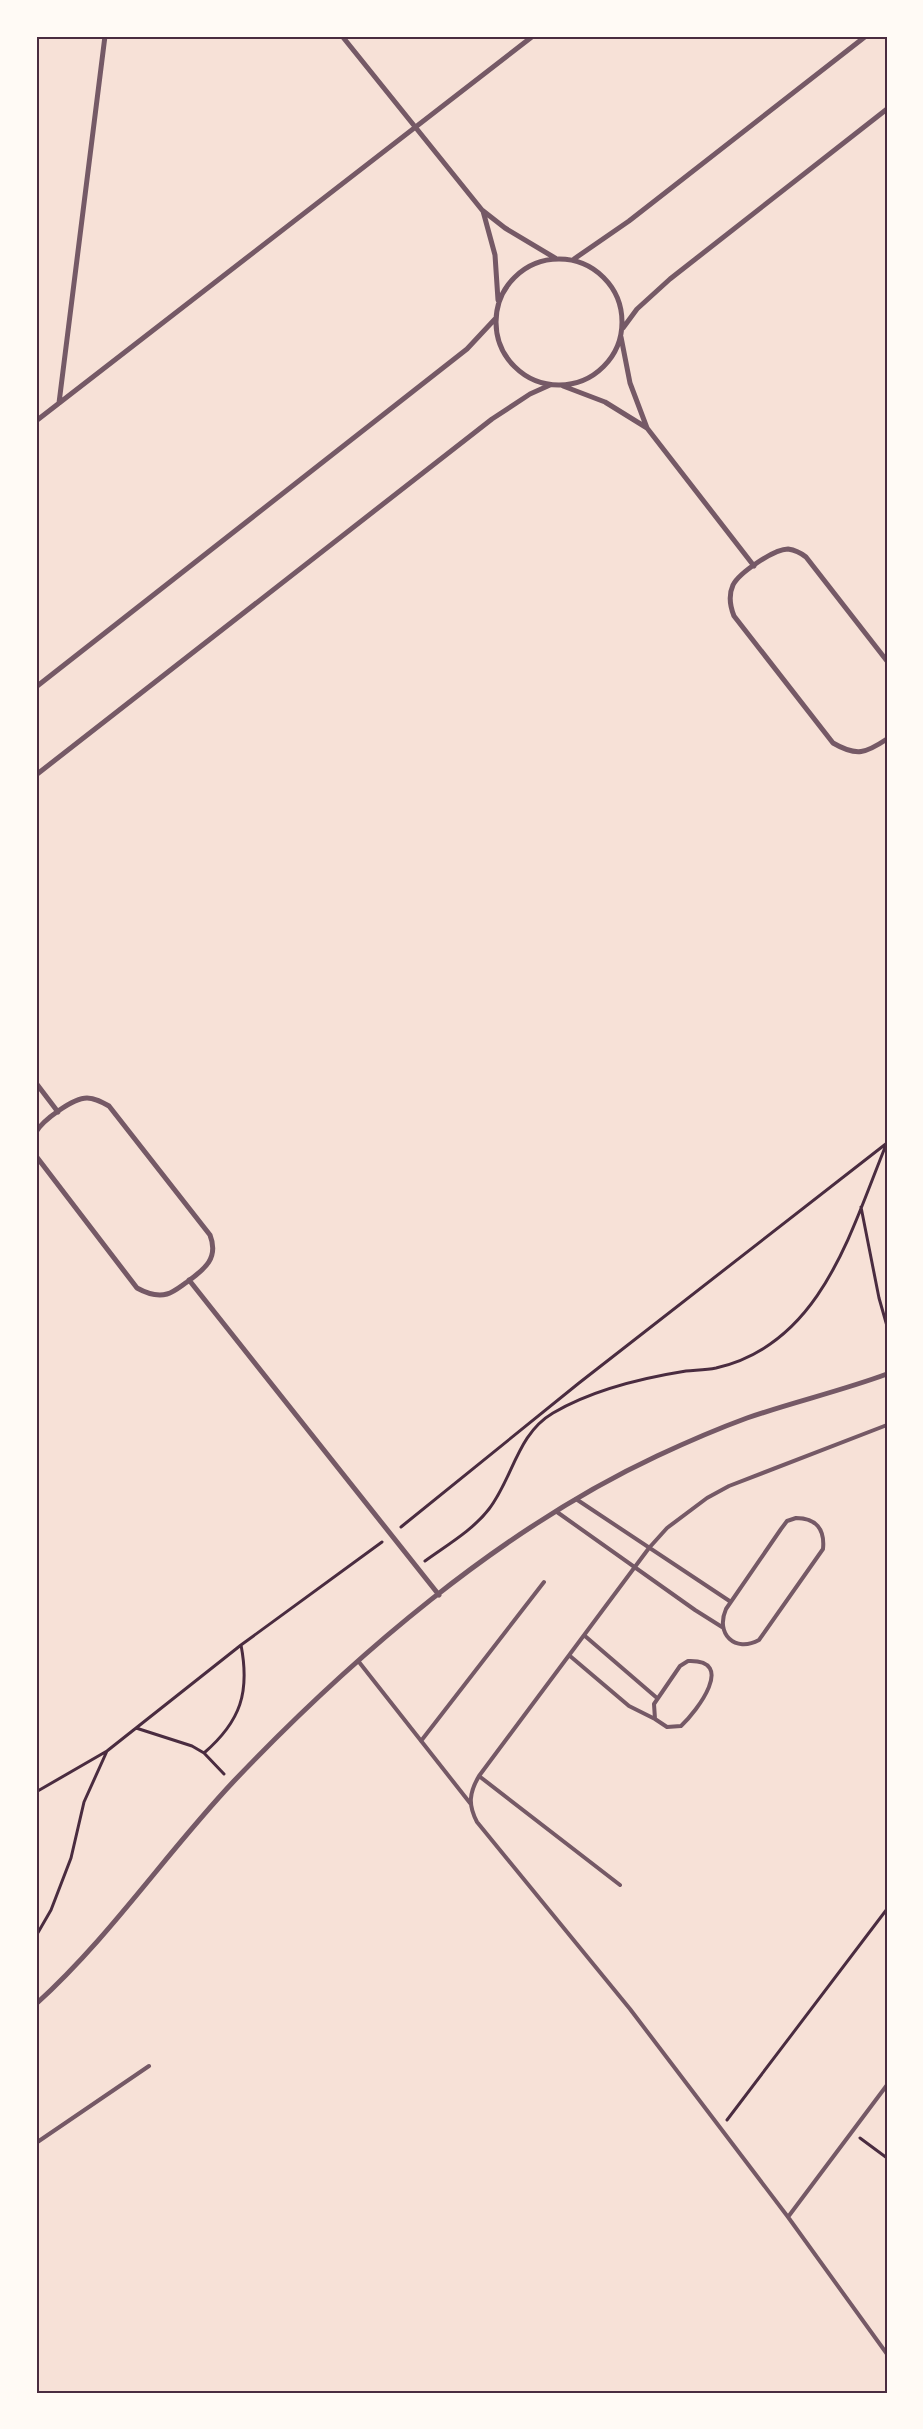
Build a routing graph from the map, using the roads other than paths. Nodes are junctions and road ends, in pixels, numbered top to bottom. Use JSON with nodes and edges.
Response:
{"nodes":[{"id":1,"x":105,"y":36,"type":"edge"},
{"id":2,"x":342,"y":36,"type":"edge"},
{"id":3,"x":533,"y":36,"type":"edge"},
{"id":4,"x":866,"y":36,"type":"edge"},
{"id":5,"x":887,"y":109,"type":"edge"},
{"id":6,"x":416,"y":127,"type":"junction"},
{"id":7,"x":482,"y":210,"type":"junction"},
{"id":8,"x":555,"y":258,"type":"junction"},
{"id":9,"x":574,"y":260,"type":"junction"},
{"id":10,"x":498,"y":301,"type":"junction"},
{"id":11,"x":495,"y":319,"type":"junction"},
{"id":12,"x":623,"y":329,"type":"junction"},
{"id":13,"x":621,"y":337,"type":"junction"},
{"id":14,"x":550,"y":385,"type":"junction"},
{"id":15,"x":561,"y":385,"type":"junction"},
{"id":16,"x":59,"y":403,"type":"junction"},
{"id":17,"x":36,"y":421,"type":"edge"},
{"id":18,"x":647,"y":428,"type":"junction"},
{"id":19,"x":754,"y":566,"type":"junction"},
{"id":20,"x":887,"y":661,"type":"edge"},
{"id":21,"x":36,"y":687,"type":"edge"},
{"id":22,"x":887,"y":739,"type":"edge"},
{"id":23,"x":36,"y":775,"type":"edge"},
{"id":24,"x":36,"y":1083,"type":"edge"},
{"id":25,"x":58,"y":1112,"type":"junction"},
{"id":26,"x":36,"y":1132,"type":"edge"},
{"id":27,"x":36,"y":1156,"type":"edge"},
{"id":28,"x":189,"y":1280,"type":"junction"},
{"id":29,"x":887,"y":1374,"type":"edge"},
{"id":30,"x":887,"y":1425,"type":"edge"},
{"id":31,"x":576,"y":1499,"type":"junction"},
{"id":32,"x":557,"y":1512,"type":"junction"},
{"id":33,"x":649,"y":1548,"type":"junction"},
{"id":34,"x":635,"y":1567,"type":"junction"},
{"id":35,"x":544,"y":1582,"type":"dead end"},
{"id":36,"x":439,"y":1595,"type":"junction"},
{"id":37,"x":731,"y":1602,"type":"junction"},
{"id":38,"x":722,"y":1627,"type":"junction"},
{"id":39,"x":585,"y":1636,"type":"junction"},
{"id":40,"x":570,"y":1656,"type":"junction"},
{"id":41,"x":359,"y":1662,"type":"junction"},
{"id":42,"x":657,"y":1698,"type":"junction"},
{"id":43,"x":655,"y":1719,"type":"junction"},
{"id":44,"x":421,"y":1740,"type":"junction"},
{"id":45,"x":478,"y":1776,"type":"junction"},
{"id":46,"x":470,"y":1803,"type":"junction"},
{"id":47,"x":620,"y":1885,"type":"dead end"},
{"id":48,"x":36,"y":2004,"type":"edge"},
{"id":49,"x":149,"y":2066,"type":"dead end"},
{"id":50,"x":887,"y":2085,"type":"edge"},
{"id":51,"x":36,"y":2142,"type":"edge"},
{"id":52,"x":788,"y":2217,"type":"junction"},
{"id":53,"x":887,"y":2354,"type":"edge"}],
"edges":[{"from":1,"to":16,"type":"street"},
{"from":2,"to":6,"type":"street"},
{"from":3,"to":6,"type":"street"},
{"from":4,"to":9,"type":"street"},
{"from":5,"to":12,"type":"street"},
{"from":6,"to":7,"type":"street"},
{"from":6,"to":16,"type":"street"},
{"from":7,"to":8,"type":"street"},
{"from":7,"to":10,"type":"street"},
{"from":8,"to":9,"type":"street"},
{"from":8,"to":10,"type":"street"},
{"from":9,"to":12,"type":"street"},
{"from":10,"to":11,"type":"street"},
{"from":11,"to":14,"type":"street"},
{"from":11,"to":21,"type":"street"},
{"from":12,"to":13,"type":"street"},
{"from":13,"to":15,"type":"street"},
{"from":13,"to":18,"type":"street"},
{"from":14,"to":15,"type":"street"},
{"from":14,"to":23,"type":"street"},
{"from":15,"to":18,"type":"street"},
{"from":16,"to":17,"type":"street"},
{"from":18,"to":19,"type":"street"},
{"from":19,"to":20,"type":"street"},
{"from":19,"to":22,"type":"street"},
{"from":24,"to":25,"type":"street"},
{"from":25,"to":26,"type":"street"},
{"from":25,"to":28,"type":"street"},
{"from":27,"to":28,"type":"street"},
{"from":28,"to":36,"type":"street"},
{"from":29,"to":31,"type":"street"},
{"from":30,"to":33,"type":"lane"},
{"from":31,"to":32,"type":"street"},
{"from":31,"to":33,"type":"lane"},
{"from":32,"to":34,"type":"lane"},
{"from":32,"to":36,"type":"street"},
{"from":33,"to":34,"type":"lane"},
{"from":33,"to":37,"type":"lane"},
{"from":34,"to":38,"type":"lane"},
{"from":34,"to":39,"type":"lane"},
{"from":35,"to":44,"type":"lane"},
{"from":36,"to":41,"type":"street"},
{"from":37,"to":38,"type":"lane"},
{"from":37,"to":38,"type":"lane"},
{"from":39,"to":40,"type":"lane"},
{"from":39,"to":42,"type":"lane"},
{"from":40,"to":43,"type":"lane"},
{"from":40,"to":45,"type":"lane"},
{"from":41,"to":44,"type":"lane"},
{"from":41,"to":48,"type":"street"},
{"from":42,"to":43,"type":"lane"},
{"from":42,"to":43,"type":"lane"},
{"from":44,"to":46,"type":"lane"},
{"from":45,"to":46,"type":"lane"},
{"from":45,"to":47,"type":"lane"},
{"from":46,"to":52,"type":"lane"},
{"from":49,"to":51,"type":"lane"},
{"from":50,"to":52,"type":"lane"},
{"from":52,"to":53,"type":"lane"}]}
